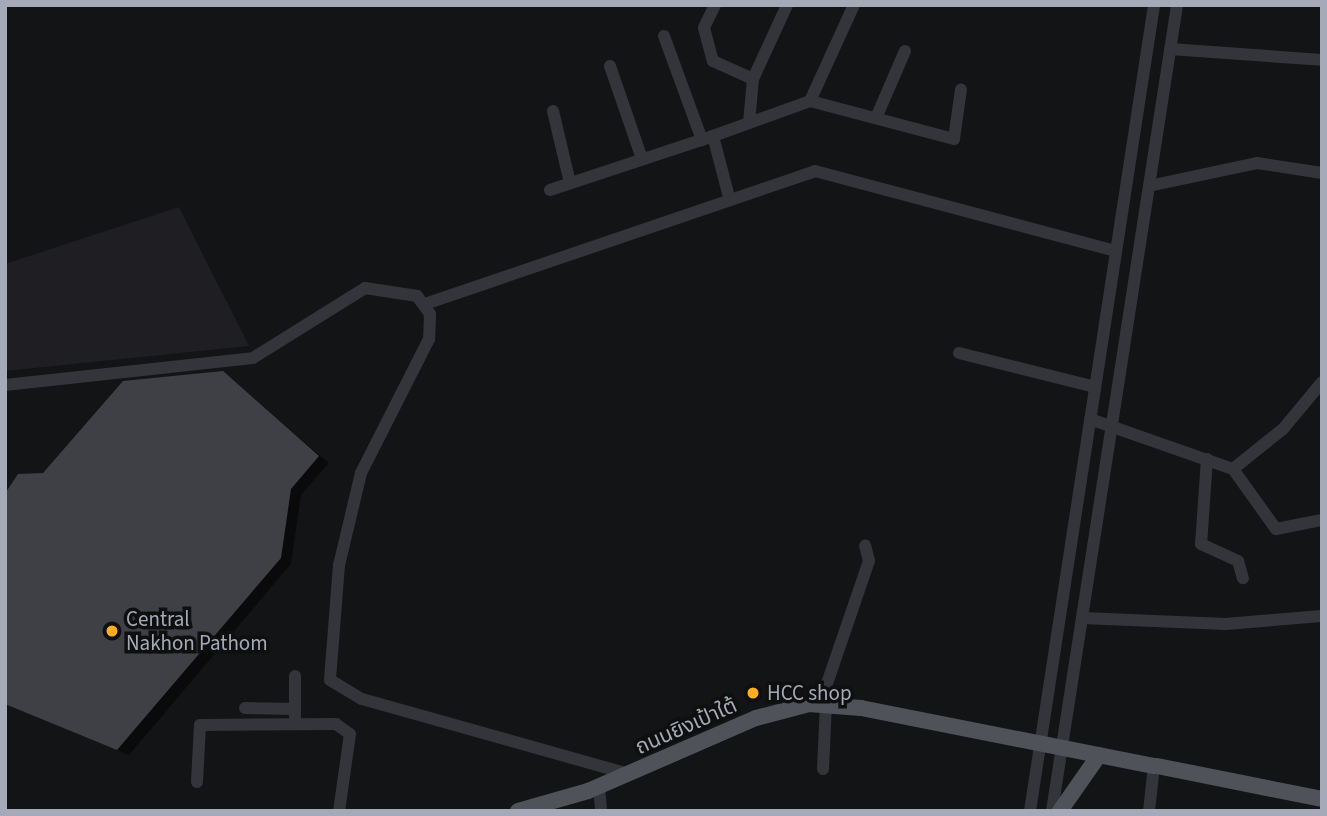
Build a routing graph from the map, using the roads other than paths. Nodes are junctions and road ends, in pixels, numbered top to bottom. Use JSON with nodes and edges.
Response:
{"nodes":[{"id":1,"x":715,"y":5,"type":"edge"},
{"id":2,"x":787,"y":5,"type":"edge"},
{"id":3,"x":854,"y":5,"type":"edge"},
{"id":4,"x":1154,"y":5,"type":"edge"},
{"id":5,"x":1177,"y":5,"type":"edge"},
{"id":6,"x":664,"y":36,"type":"dead end"},
{"id":7,"x":1170,"y":49,"type":"junction"},
{"id":8,"x":905,"y":51,"type":"dead end"},
{"id":9,"x":1322,"y":60,"type":"edge"},
{"id":10,"x":610,"y":66,"type":"dead end"},
{"id":11,"x":753,"y":79,"type":"junction"},
{"id":12,"x":961,"y":89,"type":"dead end"},
{"id":13,"x":810,"y":101,"type":"junction"},
{"id":14,"x":553,"y":111,"type":"dead end"},
{"id":15,"x":876,"y":118,"type":"junction"},
{"id":16,"x":750,"y":123,"type":"junction"},
{"id":17,"x":707,"y":138,"type":"junction"},
{"id":18,"x":642,"y":159,"type":"junction"},
{"id":19,"x":1322,"y":173,"type":"edge"},
{"id":20,"x":570,"y":183,"type":"junction"},
{"id":21,"x":550,"y":190,"type":"dead end"},
{"id":22,"x":1137,"y":195,"type":"junction"},
{"id":23,"x":729,"y":197,"type":"junction"},
{"id":24,"x":1116,"y":251,"type":"junction"},
{"id":25,"x":425,"y":304,"type":"junction"},
{"id":26,"x":959,"y":353,"type":"dead end"},
{"id":27,"x":242,"y":360,"type":"junction"},
{"id":28,"x":1322,"y":382,"type":"edge"},
{"id":29,"x":5,"y":385,"type":"edge"},
{"id":30,"x":1095,"y":387,"type":"junction"},
{"id":31,"x":5,"y":393,"type":"edge"},
{"id":32,"x":1100,"y":421,"type":"junction"},
{"id":33,"x":1207,"y":458,"type":"junction"},
{"id":34,"x":1233,"y":469,"type":"junction"},
{"id":35,"x":1322,"y":520,"type":"edge"},
{"id":36,"x":865,"y":545,"type":"dead end"},
{"id":37,"x":1243,"y":578,"type":"dead end"},
{"id":38,"x":1322,"y":616,"type":"edge"},
{"id":39,"x":1082,"y":618,"type":"junction"},
{"id":40,"x":295,"y":676,"type":"dead end"},
{"id":41,"x":823,"y":704,"type":"junction"},
{"id":42,"x":245,"y":708,"type":"dead end"},
{"id":43,"x":295,"y":709,"type":"junction"},
{"id":44,"x":294,"y":724,"type":"junction"},
{"id":45,"x":1040,"y":744,"type":"junction"},
{"id":46,"x":1062,"y":748,"type":"junction"},
{"id":47,"x":1099,"y":755,"type":"junction"},
{"id":48,"x":1156,"y":766,"type":"junction"},
{"id":49,"x":823,"y":769,"type":"dead end"},
{"id":50,"x":629,"y":774,"type":"junction"},
{"id":51,"x":197,"y":782,"type":"dead end"},
{"id":52,"x":599,"y":786,"type":"junction"},
{"id":53,"x":1322,"y":799,"type":"edge"},
{"id":54,"x":339,"y":811,"type":"edge"},
{"id":55,"x":518,"y":811,"type":"edge"},
{"id":56,"x":601,"y":811,"type":"edge"},
{"id":57,"x":1030,"y":811,"type":"edge"},
{"id":58,"x":1052,"y":811,"type":"edge"},
{"id":59,"x":1060,"y":811,"type":"edge"},
{"id":60,"x":1149,"y":811,"type":"edge"}],
"edges":[{"from":1,"to":11,"type":"street"},
{"from":2,"to":11,"type":"street"},
{"from":3,"to":13,"type":"street"},
{"from":4,"to":22,"type":"street"},
{"from":5,"to":7,"type":"street"},
{"from":6,"to":17,"type":"street"},
{"from":7,"to":9,"type":"street"},
{"from":7,"to":22,"type":"street"},
{"from":8,"to":15,"type":"street"},
{"from":10,"to":18,"type":"street"},
{"from":11,"to":16,"type":"street"},
{"from":12,"to":15,"type":"street"},
{"from":13,"to":15,"type":"street"},
{"from":13,"to":16,"type":"street"},
{"from":14,"to":20,"type":"street"},
{"from":16,"to":17,"type":"street"},
{"from":17,"to":18,"type":"street"},
{"from":17,"to":23,"type":"street"},
{"from":18,"to":20,"type":"street"},
{"from":19,"to":22,"type":"street"},
{"from":20,"to":21,"type":"street"},
{"from":22,"to":24,"type":"street"},
{"from":22,"to":32,"type":"street"},
{"from":23,"to":24,"type":"street"},
{"from":23,"to":25,"type":"street"},
{"from":24,"to":30,"type":"street"},
{"from":25,"to":27,"type":"street"},
{"from":25,"to":50,"type":"street"},
{"from":26,"to":30,"type":"street"},
{"from":27,"to":29,"type":"street"},
{"from":27,"to":31,"type":"street"},
{"from":28,"to":34,"type":"street"},
{"from":30,"to":32,"type":"street"},
{"from":32,"to":33,"type":"street"},
{"from":32,"to":39,"type":"street"},
{"from":32,"to":45,"type":"street"},
{"from":33,"to":34,"type":"street"},
{"from":33,"to":37,"type":"street"},
{"from":34,"to":35,"type":"street"},
{"from":36,"to":41,"type":"street"},
{"from":38,"to":39,"type":"street"},
{"from":39,"to":46,"type":"street"},
{"from":40,"to":43,"type":"street"},
{"from":41,"to":45,"type":"main road","name":"ถนนยิงเป้าใต้"},
{"from":41,"to":49,"type":"street"},
{"from":41,"to":50,"type":"main road","name":"ถนนยิงเป้าใต้"},
{"from":42,"to":43,"type":"street"},
{"from":43,"to":44,"type":"street"},
{"from":44,"to":51,"type":"street"},
{"from":44,"to":54,"type":"street"},
{"from":45,"to":46,"type":"main road","name":"ถนนยิงเป้าใต้"},
{"from":45,"to":57,"type":"street"},
{"from":46,"to":47,"type":"main road","name":"ถนนยิงเป้าใต้"},
{"from":46,"to":58,"type":"street"},
{"from":47,"to":48,"type":"main road","name":"ถนนยิงเป้าใต้"},
{"from":47,"to":59,"type":"main road"},
{"from":48,"to":53,"type":"main road","name":"ถนนยิงเป้าใต้"},
{"from":48,"to":60,"type":"street"},
{"from":50,"to":52,"type":"main road","name":"ถนนยิงเป้าใต้"},
{"from":52,"to":55,"type":"main road","name":"ถนนยิงเป้าใต้"},
{"from":52,"to":56,"type":"street"}]}
